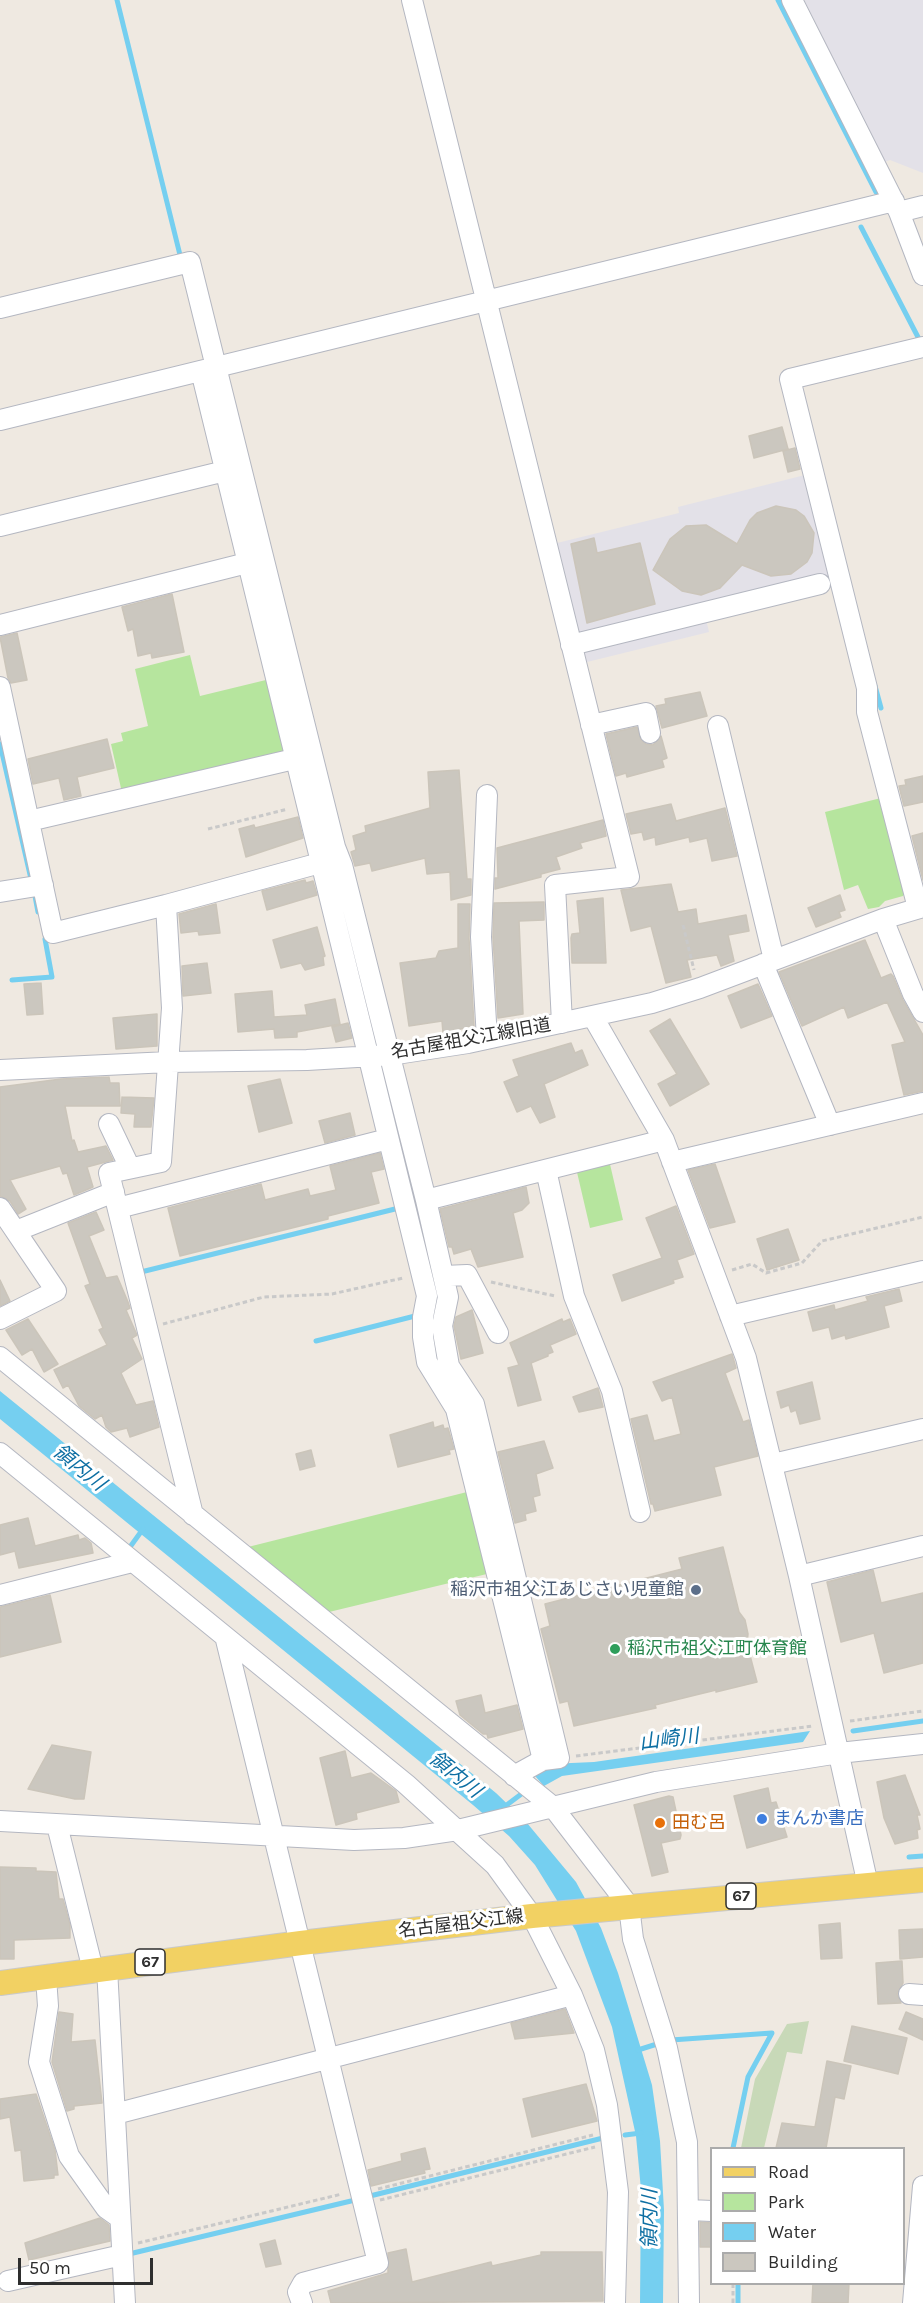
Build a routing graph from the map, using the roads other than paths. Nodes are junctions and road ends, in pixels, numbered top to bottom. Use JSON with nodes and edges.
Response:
{"nodes":[{"id":1,"x":412,"y":0,"type":"edge"},
{"id":2,"x":792,"y":0,"type":"edge"},
{"id":3,"x":897,"y":206,"type":"junction"},
{"id":4,"x":923,"y":206,"type":"edge"},
{"id":5,"x":923,"y":275,"type":"edge"},
{"id":6,"x":486,"y":301,"type":"junction"},
{"id":7,"x":0,"y":308,"type":"edge"},
{"id":8,"x":923,"y":347,"type":"edge"},
{"id":9,"x":209,"y":369,"type":"junction"},
{"id":10,"x":0,"y":420,"type":"edge"},
{"id":11,"x":225,"y":471,"type":"junction"},
{"id":12,"x":0,"y":526,"type":"edge"},
{"id":13,"x":255,"y":561,"type":"junction"},
{"id":14,"x":820,"y":584,"type":"dead end"},
{"id":15,"x":0,"y":625,"type":"edge"},
{"id":16,"x":571,"y":645,"type":"junction"},
{"id":17,"x":0,"y":687,"type":"edge"},
{"id":18,"x":591,"y":725,"type":"junction"},
{"id":19,"x":718,"y":726,"type":"dead end"},
{"id":20,"x":650,"y":733,"type":"dead end"},
{"id":21,"x":303,"y":757,"type":"junction"},
{"id":22,"x":487,"y":795,"type":"dead end"},
{"id":23,"x":29,"y":821,"type":"junction"},
{"id":24,"x":320,"y":863,"type":"junction"},
{"id":25,"x":43,"y":885,"type":"junction"},
{"id":26,"x":0,"y":892,"type":"edge"},
{"id":27,"x":166,"y":906,"type":"junction"},
{"id":28,"x":920,"y":908,"type":"edge"},
{"id":29,"x":884,"y":918,"type":"junction"},
{"id":30,"x":768,"y":962,"type":"junction"},
{"id":31,"x":923,"y":1012,"type":"edge"},
{"id":32,"x":592,"y":1017,"type":"junction"},
{"id":33,"x":562,"y":1023,"type":"junction"},
{"id":34,"x":487,"y":1039,"type":"junction"},
{"id":35,"x":390,"y":1055,"type":"junction"},
{"id":36,"x":367,"y":1056,"type":"junction"},
{"id":37,"x":169,"y":1062,"type":"junction"},
{"id":38,"x":0,"y":1070,"type":"edge"},
{"id":39,"x":923,"y":1103,"type":"edge"},
{"id":40,"x":109,"y":1124,"type":"dead end"},
{"id":41,"x":830,"y":1125,"type":"junction"},
{"id":42,"x":388,"y":1139,"type":"junction"},
{"id":43,"x":664,"y":1140,"type":"junction"},
{"id":44,"x":672,"y":1162,"type":"junction"},
{"id":45,"x":130,"y":1168,"type":"junction"},
{"id":46,"x":546,"y":1170,"type":"junction"},
{"id":47,"x":116,"y":1200,"type":"junction"},
{"id":48,"x":426,"y":1200,"type":"junction"},
{"id":49,"x":0,"y":1208,"type":"edge"},
{"id":50,"x":16,"y":1232,"type":"junction"},
{"id":51,"x":923,"y":1271,"type":"edge"},
{"id":52,"x":444,"y":1276,"type":"junction"},
{"id":53,"x":730,"y":1316,"type":"junction"},
{"id":54,"x":0,"y":1319,"type":"edge"},
{"id":55,"x":498,"y":1334,"type":"dead end"},
{"id":56,"x":0,"y":1357,"type":"edge"},
{"id":57,"x":923,"y":1429,"type":"edge"},
{"id":58,"x":0,"y":1453,"type":"edge"},
{"id":59,"x":773,"y":1464,"type":"junction"},
{"id":60,"x":640,"y":1512,"type":"dead end"},
{"id":61,"x":193,"y":1515,"type":"junction"},
{"id":62,"x":923,"y":1546,"type":"edge"},
{"id":63,"x":132,"y":1562,"type":"junction"},
{"id":64,"x":799,"y":1576,"type":"junction"},
{"id":65,"x":0,"y":1596,"type":"edge"},
{"id":66,"x":226,"y":1640,"type":"junction"},
{"id":67,"x":923,"y":1744,"type":"edge"},
{"id":68,"x":839,"y":1753,"type":"junction"},
{"id":69,"x":551,"y":1759,"type":"junction"},
{"id":70,"x":514,"y":1776,"type":"junction"},
{"id":71,"x":547,"y":1807,"type":"junction"},
{"id":72,"x":0,"y":1821,"type":"edge"},
{"id":73,"x":57,"y":1825,"type":"junction"},
{"id":74,"x":463,"y":1829,"type":"junction"},
{"id":75,"x":273,"y":1836,"type":"junction"},
{"id":76,"x":923,"y":1880,"type":"edge"},
{"id":77,"x":868,"y":1885,"type":"junction"},
{"id":78,"x":622,"y":1907,"type":"junction"},
{"id":79,"x":536,"y":1915,"type":"junction"},
{"id":80,"x":301,"y":1943,"type":"junction"},
{"id":81,"x":100,"y":1969,"type":"junction"},
{"id":82,"x":46,"y":1977,"type":"junction"},
{"id":83,"x":0,"y":1983,"type":"edge"},
{"id":84,"x":573,"y":1995,"type":"junction"},
{"id":85,"x":328,"y":2057,"type":"junction"},
{"id":86,"x":115,"y":2114,"type":"junction"},
{"id":87,"x":923,"y":2186,"type":"edge"},
{"id":88,"x":689,"y":2210,"type":"junction"},
{"id":89,"x":710,"y":2211,"type":"edge"},
{"id":90,"x":120,"y":2218,"type":"junction"},
{"id":91,"x":917,"y":2221,"type":"edge"},
{"id":92,"x":122,"y":2251,"type":"junction"},
{"id":93,"x":8,"y":2281,"type":"dead end"},
{"id":94,"x":125,"y":2303,"type":"edge"},
{"id":95,"x":302,"y":2303,"type":"edge"},
{"id":96,"x":615,"y":2303,"type":"edge"},
{"id":97,"x":690,"y":2303,"type":"edge"},
{"id":98,"x":913,"y":2303,"type":"edge"}],
"edges":[{"from":1,"to":6,"type":"street"},
{"from":2,"to":3,"type":"street"},
{"from":3,"to":4,"type":"street"},
{"from":3,"to":5,"type":"street"},
{"from":3,"to":6,"type":"street"},
{"from":6,"to":9,"type":"street"},
{"from":6,"to":16,"type":"street"},
{"from":7,"to":9,"type":"street"},
{"from":8,"to":28,"type":"street"},
{"from":9,"to":10,"type":"street"},
{"from":9,"to":11,"type":"street"},
{"from":9,"to":13,"type":"street"},
{"from":11,"to":12,"type":"street"},
{"from":11,"to":13,"type":"street"},
{"from":13,"to":15,"type":"street"},
{"from":13,"to":21,"type":"street"},
{"from":14,"to":16,"type":"street"},
{"from":16,"to":18,"type":"street"},
{"from":17,"to":23,"type":"street"},
{"from":18,"to":20,"type":"street"},
{"from":18,"to":33,"type":"street"},
{"from":19,"to":30,"type":"street"},
{"from":21,"to":23,"type":"street"},
{"from":21,"to":24,"type":"street"},
{"from":21,"to":35,"type":"street"},
{"from":22,"to":34,"type":"street"},
{"from":23,"to":25,"type":"street"},
{"from":24,"to":27,"type":"street"},
{"from":24,"to":36,"type":"street"},
{"from":25,"to":26,"type":"street"},
{"from":25,"to":27,"type":"street"},
{"from":27,"to":37,"type":"street"},
{"from":28,"to":29,"type":"street","name":"名古屋祖父江線旧道"},
{"from":29,"to":30,"type":"street","name":"名古屋祖父江線旧道"},
{"from":29,"to":31,"type":"street"},
{"from":30,"to":32,"type":"street","name":"名古屋祖父江線旧道"},
{"from":30,"to":41,"type":"street"},
{"from":32,"to":33,"type":"street","name":"名古屋祖父江線旧道"},
{"from":32,"to":43,"type":"street"},
{"from":33,"to":34,"type":"street","name":"名古屋祖父江線旧道"},
{"from":34,"to":35,"type":"street","name":"名古屋祖父江線旧道"},
{"from":35,"to":36,"type":"street","name":"名古屋祖父江線旧道"},
{"from":35,"to":48,"type":"street"},
{"from":36,"to":37,"type":"street","name":"名古屋祖父江線旧道"},
{"from":36,"to":42,"type":"street"},
{"from":37,"to":38,"type":"street","name":"名古屋祖父江線旧道"},
{"from":37,"to":45,"type":"street"},
{"from":39,"to":41,"type":"street"},
{"from":40,"to":45,"type":"street"},
{"from":41,"to":44,"type":"street"},
{"from":42,"to":47,"type":"street"},
{"from":42,"to":69,"type":"street"},
{"from":43,"to":44,"type":"street"},
{"from":43,"to":46,"type":"street"},
{"from":44,"to":53,"type":"street"},
{"from":45,"to":47,"type":"street"},
{"from":46,"to":48,"type":"street"},
{"from":46,"to":60,"type":"street"},
{"from":47,"to":50,"type":"street"},
{"from":47,"to":61,"type":"street"},
{"from":48,"to":52,"type":"street"},
{"from":49,"to":50,"type":"street"},
{"from":50,"to":54,"type":"street"},
{"from":51,"to":53,"type":"street"},
{"from":52,"to":55,"type":"street"},
{"from":52,"to":69,"type":"street"},
{"from":53,"to":59,"type":"street"},
{"from":56,"to":61,"type":"street"},
{"from":57,"to":59,"type":"street"},
{"from":58,"to":63,"type":"street"},
{"from":59,"to":64,"type":"street"},
{"from":61,"to":70,"type":"street"},
{"from":62,"to":64,"type":"street"},
{"from":63,"to":65,"type":"street"},
{"from":63,"to":66,"type":"street"},
{"from":64,"to":68,"type":"street"},
{"from":66,"to":74,"type":"street"},
{"from":66,"to":75,"type":"street"},
{"from":67,"to":68,"type":"street"},
{"from":68,"to":71,"type":"street"},
{"from":68,"to":77,"type":"street"},
{"from":69,"to":70,"type":"street"},
{"from":70,"to":71,"type":"street"},
{"from":71,"to":74,"type":"street"},
{"from":71,"to":78,"type":"street"},
{"from":72,"to":73,"type":"street"},
{"from":73,"to":75,"type":"street"},
{"from":73,"to":81,"type":"street"},
{"from":74,"to":75,"type":"street"},
{"from":74,"to":79,"type":"street"},
{"from":75,"to":80,"type":"street"},
{"from":76,"to":77,"type":"main road","name":"名古屋祖父江線","number":"67"},
{"from":77,"to":78,"type":"main road","name":"名古屋祖父江線","number":"67"},
{"from":78,"to":79,"type":"main road","name":"名古屋祖父江線","number":"67"},
{"from":78,"to":88,"type":"street"},
{"from":79,"to":80,"type":"main road","name":"名古屋祖父江線","number":"67"},
{"from":79,"to":84,"type":"street"},
{"from":80,"to":81,"type":"main road","name":"名古屋祖父江線","number":"67"},
{"from":80,"to":85,"type":"street"},
{"from":81,"to":82,"type":"main road","name":"名古屋祖父江線","number":"67"},
{"from":81,"to":86,"type":"street"},
{"from":82,"to":83,"type":"main road","name":"名古屋祖父江線","number":"67"},
{"from":82,"to":90,"type":"street"},
{"from":84,"to":85,"type":"street"},
{"from":84,"to":96,"type":"street"},
{"from":85,"to":86,"type":"street"},
{"from":85,"to":95,"type":"street"},
{"from":86,"to":90,"type":"street"},
{"from":87,"to":91,"type":"street"},
{"from":88,"to":89,"type":"street"},
{"from":88,"to":97,"type":"street"},
{"from":90,"to":92,"type":"street"},
{"from":91,"to":98,"type":"street"},
{"from":92,"to":93,"type":"street"},
{"from":92,"to":94,"type":"street"}]}
